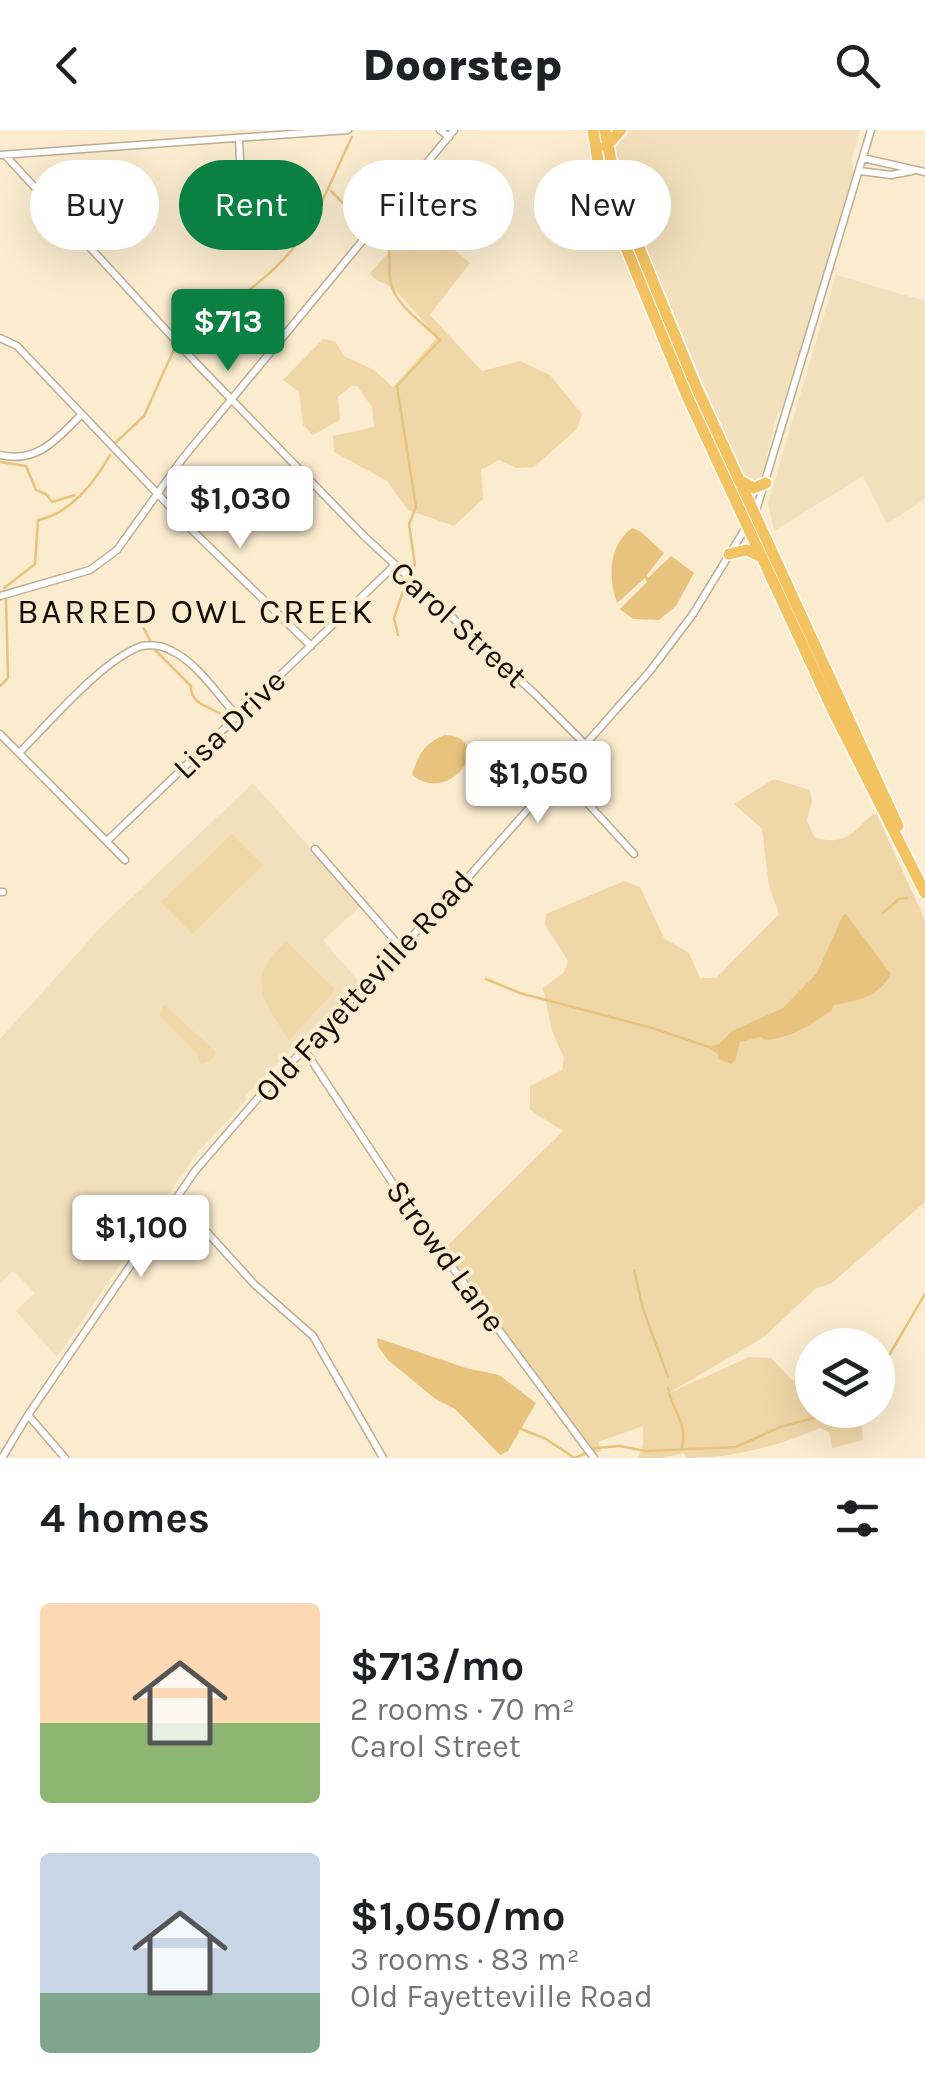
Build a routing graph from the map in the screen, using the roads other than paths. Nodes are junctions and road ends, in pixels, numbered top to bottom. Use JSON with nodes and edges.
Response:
{"nodes":[{"id":1,"x":174,"y":130,"type":"edge"},
{"id":2,"x":348,"y":130,"type":"edge"},
{"id":3,"x":440,"y":130,"type":"edge"},
{"id":4,"x":593,"y":130,"type":"edge"},
{"id":5,"x":605,"y":130,"type":"edge"},
{"id":6,"x":622,"y":130,"type":"edge"},
{"id":7,"x":871,"y":130,"type":"edge"},
{"id":8,"x":303,"y":132,"type":"edge"},
{"id":9,"x":451,"y":134,"type":"edge"},
{"id":10,"x":239,"y":138,"type":"junction"},
{"id":11,"x":175,"y":144,"type":"junction"},
{"id":12,"x":606,"y":146,"type":"junction"},
{"id":13,"x":2,"y":155,"type":"edge"},
{"id":14,"x":863,"y":158,"type":"junction"},
{"id":15,"x":240,"y":160,"type":"edge"},
{"id":16,"x":859,"y":171,"type":"junction"},
{"id":17,"x":913,"y":171,"type":"junction"},
{"id":18,"x":925,"y":172,"type":"edge"},
{"id":19,"x":0,"y":338,"type":"edge"},
{"id":20,"x":230,"y":399,"type":"junction"},
{"id":21,"x":81,"y":415,"type":"junction"},
{"id":22,"x":0,"y":456,"type":"edge"},
{"id":23,"x":739,"y":480,"type":"junction"},
{"id":24,"x":766,"y":483,"type":"junction"},
{"id":25,"x":156,"y":493,"type":"junction"},
{"id":26,"x":755,"y":514,"type":"junction"},
{"id":27,"x":747,"y":526,"type":"junction"},
{"id":28,"x":729,"y":554,"type":"junction"},
{"id":29,"x":762,"y":557,"type":"junction"},
{"id":30,"x":394,"y":565,"type":"junction"},
{"id":31,"x":0,"y":596,"type":"edge"},
{"id":32,"x":311,"y":646,"type":"junction"},
{"id":33,"x":238,"y":717,"type":"junction"},
{"id":34,"x":0,"y":734,"type":"edge"},
{"id":35,"x":585,"y":744,"type":"junction"},
{"id":36,"x":19,"y":752,"type":"junction"},
{"id":37,"x":560,"y":773,"type":"junction"},
{"id":38,"x":106,"y":841,"type":"junction"},
{"id":39,"x":315,"y":848,"type":"dead end"},
{"id":40,"x":634,"y":854,"type":"dead end"},
{"id":41,"x":125,"y":860,"type":"dead end"},
{"id":42,"x":925,"y":892,"type":"edge"},
{"id":43,"x":402,"y":949,"type":"junction"},
{"id":44,"x":304,"y":1050,"type":"junction"},
{"id":45,"x":171,"y":1204,"type":"junction"},
{"id":46,"x":28,"y":1415,"type":"junction"},
{"id":47,"x":2,"y":1458,"type":"edge"},
{"id":48,"x":65,"y":1458,"type":"edge"},
{"id":49,"x":383,"y":1458,"type":"edge"},
{"id":50,"x":594,"y":1458,"type":"edge"}],
"edges":[{"from":1,"to":11,"type":"street"},
{"from":2,"to":8,"type":"street"},
{"from":3,"to":9,"type":"street"},
{"from":4,"to":27,"type":"highway"},
{"from":5,"to":12,"type":"highway"},
{"from":6,"to":12,"type":"highway"},
{"from":7,"to":14,"type":"street","name":"Old Fayetteville Road"},
{"from":8,"to":10,"type":"street"},
{"from":9,"to":20,"type":"street"},
{"from":10,"to":11,"type":"street"},
{"from":10,"to":15,"type":"street"},
{"from":11,"to":13,"type":"street"},
{"from":12,"to":23,"type":"highway"},
{"from":13,"to":20,"type":"street","name":"Carol Street"},
{"from":14,"to":16,"type":"street","name":"Old Fayetteville Road"},
{"from":14,"to":17,"type":"street"},
{"from":16,"to":17,"type":"street"},
{"from":16,"to":24,"type":"street","name":"Old Fayetteville Road"},
{"from":17,"to":18,"type":"street"},
{"from":19,"to":21,"type":"street"},
{"from":20,"to":25,"type":"street"},
{"from":20,"to":30,"type":"street","name":"Carol Street"},
{"from":21,"to":22,"type":"street"},
{"from":21,"to":25,"type":"street"},
{"from":23,"to":24,"type":"highway"},
{"from":23,"to":26,"type":"highway"},
{"from":24,"to":26,"type":"street","name":"Old Fayetteville Road"},
{"from":25,"to":31,"type":"street"},
{"from":25,"to":32,"type":"street"},
{"from":26,"to":27,"type":"street","name":"Old Fayetteville Road"},
{"from":26,"to":42,"type":"highway"},
{"from":27,"to":28,"type":"street","name":"Old Fayetteville Road"},
{"from":27,"to":29,"type":"highway"},
{"from":28,"to":29,"type":"highway"},
{"from":28,"to":35,"type":"street","name":"Old Fayetteville Road"},
{"from":29,"to":42,"type":"highway"},
{"from":30,"to":32,"type":"street","name":"Lisa Drive"},
{"from":30,"to":35,"type":"street","name":"Carol Street"},
{"from":32,"to":33,"type":"street","name":"Lisa Drive"},
{"from":33,"to":36,"type":"street"},
{"from":33,"to":38,"type":"street","name":"Lisa Drive"},
{"from":34,"to":36,"type":"street"},
{"from":35,"to":37,"type":"street","name":"Old Fayetteville Road"},
{"from":36,"to":38,"type":"street"},
{"from":37,"to":40,"type":"street"},
{"from":37,"to":43,"type":"street","name":"Old Fayetteville Road"},
{"from":38,"to":41,"type":"street"},
{"from":39,"to":43,"type":"street"},
{"from":43,"to":44,"type":"street","name":"Old Fayetteville Road"},
{"from":44,"to":45,"type":"street","name":"Old Fayetteville Road"},
{"from":44,"to":50,"type":"street","name":"Strowd Lane"},
{"from":45,"to":46,"type":"street","name":"Old Fayetteville Road"},
{"from":45,"to":49,"type":"street"},
{"from":46,"to":47,"type":"street","name":"Old Fayetteville Road"},
{"from":46,"to":48,"type":"street"}]}
